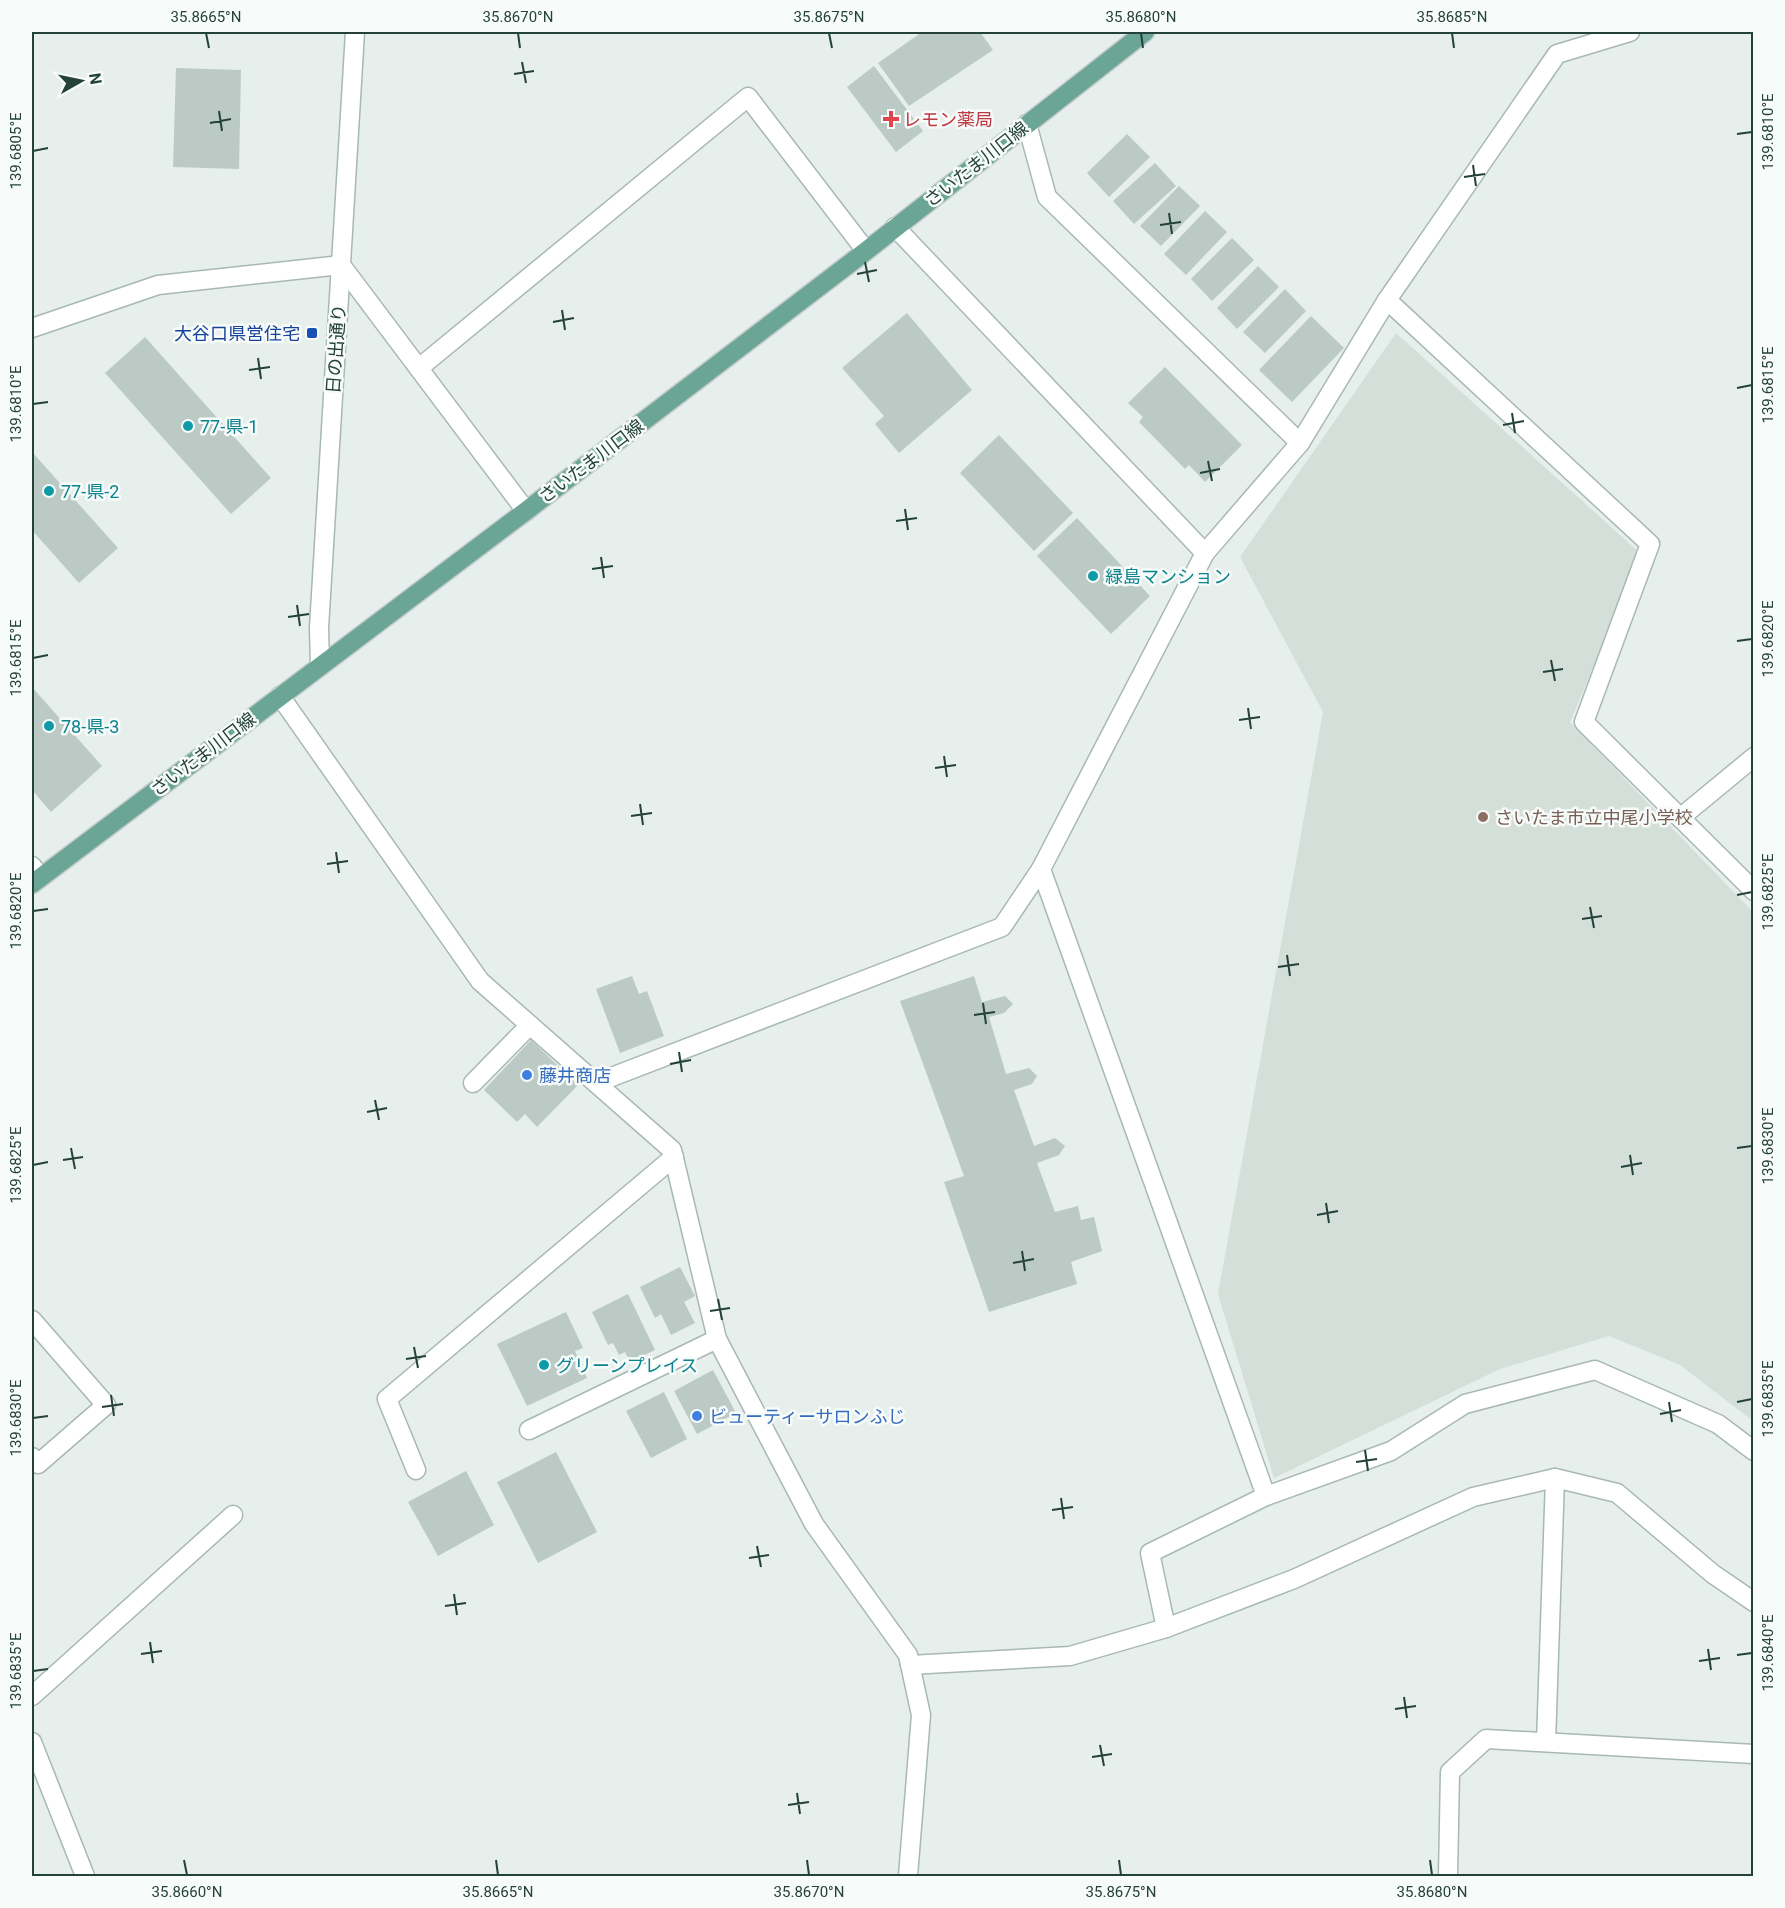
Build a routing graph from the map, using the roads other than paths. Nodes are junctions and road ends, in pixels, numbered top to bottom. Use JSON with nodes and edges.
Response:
{"nodes":[{"id":1,"x":355,"y":32,"type":"edge"},
{"id":2,"x":1630,"y":32,"type":"edge"},
{"id":3,"x":1139,"y":34,"type":"edge"},
{"id":4,"x":1027,"y":123,"type":"junction"},
{"id":5,"x":896,"y":227,"type":"junction"},
{"id":6,"x":866,"y":251,"type":"junction"},
{"id":7,"x":342,"y":265,"type":"junction"},
{"id":8,"x":1387,"y":300,"type":"junction"},
{"id":9,"x":32,"y":328,"type":"edge"},
{"id":10,"x":419,"y":368,"type":"junction"},
{"id":11,"x":1300,"y":443,"type":"junction"},
{"id":12,"x":526,"y":511,"type":"junction"},
{"id":13,"x":1205,"y":553,"type":"junction"},
{"id":14,"x":320,"y":666,"type":"junction"},
{"id":15,"x":280,"y":696,"type":"junction"},
{"id":16,"x":1754,"y":757,"type":"edge"},
{"id":17,"x":1680,"y":818,"type":"junction"},
{"id":18,"x":1041,"y":869,"type":"junction"},
{"id":19,"x":34,"y":876,"type":"edge"},
{"id":20,"x":1754,"y":891,"type":"edge"},
{"id":21,"x":530,"y":1025,"type":"junction"},
{"id":22,"x":473,"y":1083,"type":"dead end"},
{"id":23,"x":596,"y":1083,"type":"junction"},
{"id":24,"x":674,"y":1157,"type":"junction"},
{"id":25,"x":32,"y":1320,"type":"edge"},
{"id":26,"x":717,"y":1339,"type":"junction"},
{"id":27,"x":529,"y":1430,"type":"dead end"},
{"id":28,"x":1754,"y":1451,"type":"edge"},
{"id":29,"x":32,"y":1457,"type":"edge"},
{"id":30,"x":416,"y":1470,"type":"dead end"},
{"id":31,"x":1555,"y":1478,"type":"junction"},
{"id":32,"x":1266,"y":1496,"type":"junction"},
{"id":33,"x":233,"y":1515,"type":"dead end"},
{"id":34,"x":1754,"y":1602,"type":"edge"},
{"id":35,"x":1166,"y":1628,"type":"junction"},
{"id":36,"x":910,"y":1665,"type":"junction"},
{"id":37,"x":32,"y":1696,"type":"edge"},
{"id":38,"x":32,"y":1742,"type":"edge"},
{"id":39,"x":1546,"y":1742,"type":"junction"},
{"id":40,"x":1754,"y":1754,"type":"edge"},
{"id":41,"x":85,"y":1876,"type":"edge"},
{"id":42,"x":908,"y":1876,"type":"edge"},
{"id":43,"x":1448,"y":1876,"type":"edge"}],
"edges":[{"from":1,"to":7,"type":"street","name":"日の出通り"},
{"from":2,"to":8,"type":"street"},
{"from":3,"to":4,"type":"main road","name":"さいたま川口線"},
{"from":4,"to":5,"type":"main road","name":"さいたま川口線"},
{"from":4,"to":11,"type":"street"},
{"from":5,"to":6,"type":"main road","name":"さいたま川口線"},
{"from":5,"to":13,"type":"street"},
{"from":6,"to":10,"type":"street"},
{"from":6,"to":12,"type":"main road","name":"さいたま川口線"},
{"from":7,"to":9,"type":"street"},
{"from":7,"to":10,"type":"street"},
{"from":7,"to":14,"type":"street","name":"日の出通り"},
{"from":8,"to":11,"type":"street"},
{"from":8,"to":17,"type":"street"},
{"from":10,"to":12,"type":"street"},
{"from":11,"to":13,"type":"street"},
{"from":12,"to":14,"type":"main road","name":"さいたま川口線"},
{"from":13,"to":18,"type":"street"},
{"from":14,"to":15,"type":"main road","name":"さいたま川口線"},
{"from":15,"to":19,"type":"main road","name":"さいたま川口線"},
{"from":15,"to":21,"type":"street"},
{"from":16,"to":17,"type":"street"},
{"from":17,"to":20,"type":"street"},
{"from":18,"to":23,"type":"street"},
{"from":18,"to":32,"type":"street"},
{"from":21,"to":22,"type":"street"},
{"from":21,"to":23,"type":"street"},
{"from":23,"to":24,"type":"street"},
{"from":24,"to":26,"type":"street"},
{"from":24,"to":30,"type":"street"},
{"from":25,"to":29,"type":"street"},
{"from":26,"to":27,"type":"street"},
{"from":26,"to":36,"type":"street"},
{"from":28,"to":32,"type":"street"},
{"from":31,"to":34,"type":"street"},
{"from":31,"to":35,"type":"street"},
{"from":31,"to":39,"type":"street"},
{"from":32,"to":35,"type":"street"},
{"from":33,"to":37,"type":"street"},
{"from":35,"to":36,"type":"street"},
{"from":36,"to":42,"type":"street"},
{"from":38,"to":41,"type":"street"},
{"from":39,"to":40,"type":"street"},
{"from":39,"to":43,"type":"street"}]}
